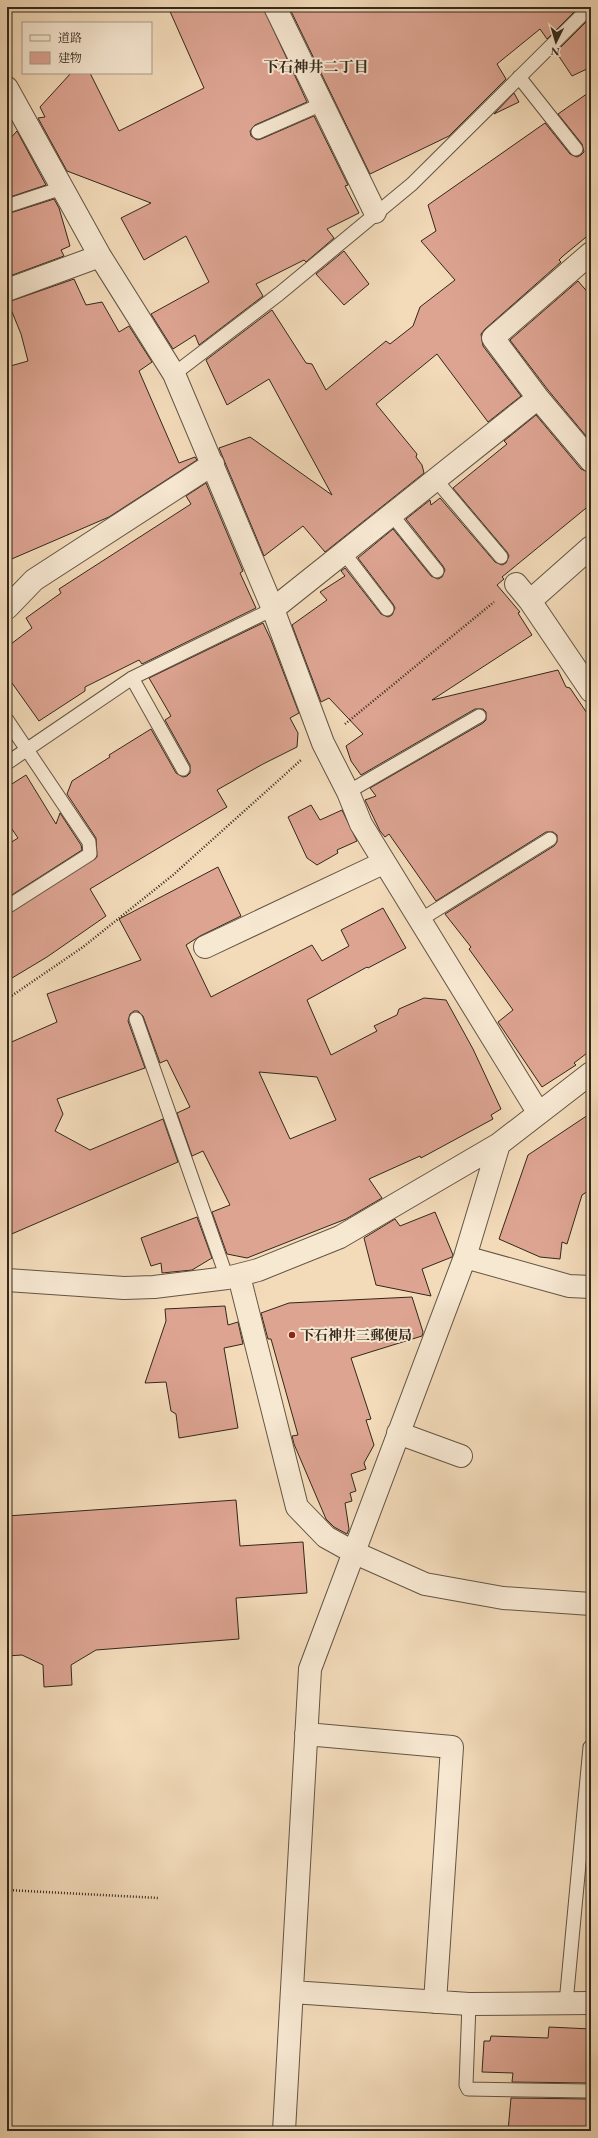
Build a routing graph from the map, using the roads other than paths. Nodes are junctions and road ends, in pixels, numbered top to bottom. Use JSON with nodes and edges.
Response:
{"nodes":[{"id":1,"x":275,"y":7,"type":"edge"},
{"id":2,"x":590,"y":7,"type":"edge"},
{"id":3,"x":519,"y":76,"type":"junction"},
{"id":4,"x":7,"y":88,"type":"edge"},
{"id":5,"x":322,"y":104,"type":"junction"},
{"id":6,"x":258,"y":132,"type":"dead end"},
{"id":7,"x":576,"y":149,"type":"dead end"},
{"id":8,"x":62,"y":188,"type":"junction"},
{"id":9,"x":7,"y":206,"type":"edge"},
{"id":10,"x":375,"y":212,"type":"junction"},
{"id":11,"x":591,"y":253,"type":"edge"},
{"id":12,"x":100,"y":256,"type":"junction"},
{"id":13,"x":7,"y":290,"type":"edge"},
{"id":14,"x":174,"y":374,"type":"junction"},
{"id":15,"x":538,"y":398,"type":"junction"},
{"id":16,"x":591,"y":461,"type":"edge"},
{"id":17,"x":213,"y":464,"type":"junction"},
{"id":18,"x":436,"y":480,"type":"junction"},
{"id":19,"x":392,"y":515,"type":"junction"},
{"id":20,"x":591,"y":547,"type":"edge"},
{"id":21,"x":344,"y":553,"type":"junction"},
{"id":22,"x":501,"y":557,"type":"dead end"},
{"id":23,"x":437,"y":571,"type":"dead end"},
{"id":24,"x":516,"y":584,"type":"road end"},
{"id":25,"x":530,"y":601,"type":"junction"},
{"id":26,"x":7,"y":608,"type":"edge"},
{"id":27,"x":387,"y":608,"type":"dead end"},
{"id":28,"x":273,"y":610,"type":"junction"},
{"id":29,"x":132,"y":678,"type":"junction"},
{"id":30,"x":591,"y":691,"type":"edge"},
{"id":31,"x":479,"y":716,"type":"dead end"},
{"id":32,"x":7,"y":720,"type":"edge"},
{"id":33,"x":27,"y":750,"type":"junction"},
{"id":34,"x":7,"y":763,"type":"edge"},
{"id":35,"x":183,"y":769,"type":"dead end"},
{"id":36,"x":348,"y":792,"type":"junction"},
{"id":37,"x":550,"y":838,"type":"dead end"},
{"id":38,"x":383,"y":863,"type":"junction"},
{"id":39,"x":7,"y":907,"type":"edge"},
{"id":40,"x":420,"y":920,"type":"junction"},
{"id":41,"x":205,"y":947,"type":"dead end"},
{"id":42,"x":136,"y":1019,"type":"dead end"},
{"id":43,"x":591,"y":1073,"type":"edge"},
{"id":44,"x":538,"y":1112,"type":"junction"},
{"id":45,"x":499,"y":1144,"type":"junction"},
{"id":46,"x":465,"y":1257,"type":"junction"},
{"id":47,"x":233,"y":1277,"type":"junction"},
{"id":48,"x":7,"y":1280,"type":"edge"},
{"id":49,"x":591,"y":1287,"type":"edge"},
{"id":50,"x":398,"y":1433,"type":"junction"},
{"id":51,"x":461,"y":1456,"type":"dead end"},
{"id":52,"x":352,"y":1552,"type":"junction"},
{"id":53,"x":591,"y":1604,"type":"edge"},
{"id":54,"x":306,"y":1734,"type":"junction"},
{"id":55,"x":590,"y":1747,"type":"dead end"},
{"id":56,"x":292,"y":1992,"type":"junction"},
{"id":57,"x":435,"y":2002,"type":"junction"},
{"id":58,"x":566,"y":2003,"type":"junction"},
{"id":59,"x":591,"y":2003,"type":"edge"},
{"id":60,"x":469,"y":2004,"type":"junction"},
{"id":61,"x":591,"y":2091,"type":"edge"},
{"id":62,"x":284,"y":2131,"type":"edge"}],
"edges":[{"from":1,"to":5,"type":"street"},
{"from":2,"to":3,"type":"lane"},
{"from":3,"to":7,"type":"lane"},
{"from":3,"to":10,"type":"lane"},
{"from":4,"to":8,"type":"street"},
{"from":5,"to":6,"type":"lane"},
{"from":5,"to":10,"type":"street"},
{"from":8,"to":9,"type":"lane"},
{"from":8,"to":12,"type":"street"},
{"from":10,"to":14,"type":"lane"},
{"from":11,"to":15,"type":"street"},
{"from":12,"to":13,"type":"street"},
{"from":12,"to":14,"type":"street"},
{"from":14,"to":17,"type":"street"},
{"from":15,"to":16,"type":"street"},
{"from":15,"to":18,"type":"street"},
{"from":17,"to":26,"type":"street"},
{"from":17,"to":28,"type":"street"},
{"from":18,"to":19,"type":"street"},
{"from":18,"to":22,"type":"lane"},
{"from":19,"to":21,"type":"street"},
{"from":19,"to":23,"type":"lane"},
{"from":20,"to":25,"type":"street"},
{"from":21,"to":27,"type":"lane"},
{"from":21,"to":28,"type":"street"},
{"from":24,"to":25,"type":"street"},
{"from":25,"to":30,"type":"street"},
{"from":28,"to":29,"type":"lane"},
{"from":28,"to":36,"type":"street"},
{"from":29,"to":33,"type":"lane"},
{"from":29,"to":35,"type":"lane"},
{"from":31,"to":36,"type":"lane"},
{"from":32,"to":33,"type":"lane"},
{"from":33,"to":34,"type":"lane"},
{"from":33,"to":39,"type":"lane"},
{"from":36,"to":38,"type":"street"},
{"from":37,"to":40,"type":"lane"},
{"from":38,"to":40,"type":"street"},
{"from":38,"to":41,"type":"street"},
{"from":40,"to":44,"type":"street"},
{"from":42,"to":47,"type":"lane"},
{"from":43,"to":44,"type":"street"},
{"from":44,"to":45,"type":"street"},
{"from":45,"to":46,"type":"street"},
{"from":45,"to":47,"type":"street"},
{"from":46,"to":49,"type":"street"},
{"from":46,"to":50,"type":"street"},
{"from":47,"to":48,"type":"street"},
{"from":47,"to":52,"type":"street"},
{"from":50,"to":51,"type":"street"},
{"from":50,"to":52,"type":"street"},
{"from":52,"to":53,"type":"street"},
{"from":52,"to":54,"type":"street"},
{"from":54,"to":56,"type":"street"},
{"from":54,"to":57,"type":"street"},
{"from":55,"to":58,"type":"lane"},
{"from":56,"to":57,"type":"street"},
{"from":56,"to":62,"type":"street"},
{"from":57,"to":60,"type":"street"},
{"from":58,"to":59,"type":"street"},
{"from":58,"to":60,"type":"street"},
{"from":60,"to":61,"type":"lane"}]}
